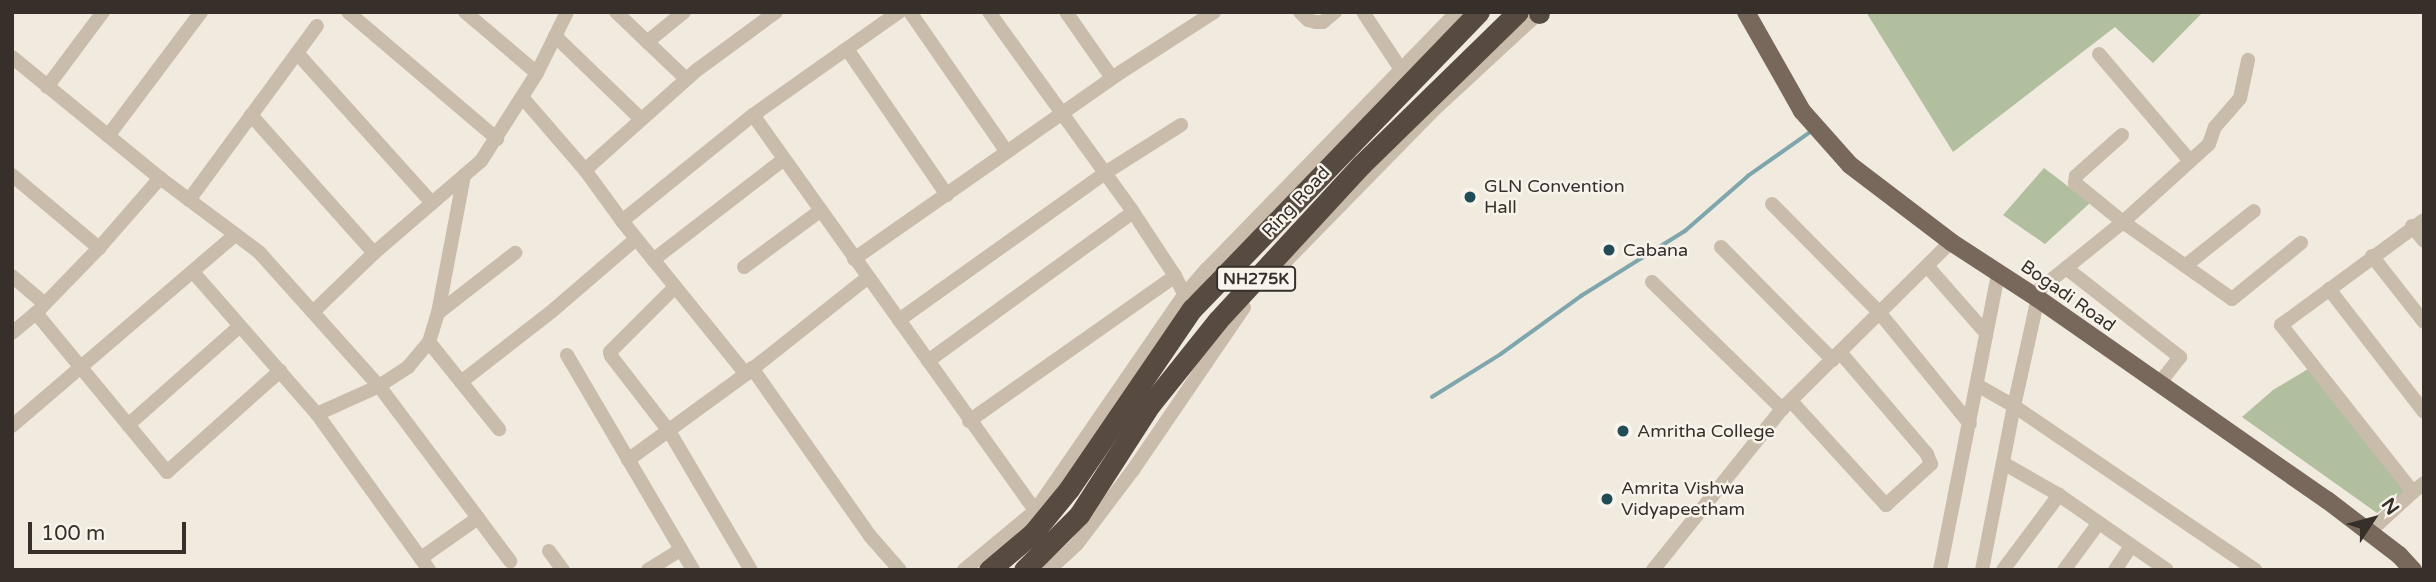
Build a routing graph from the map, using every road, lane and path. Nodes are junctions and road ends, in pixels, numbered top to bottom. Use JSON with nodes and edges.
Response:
{"nodes":[{"id":1,"x":103,"y":12,"type":"edge"},
{"id":2,"x":201,"y":12,"type":"edge"},
{"id":3,"x":465,"y":12,"type":"edge"},
{"id":4,"x":567,"y":12,"type":"edge"},
{"id":5,"x":616,"y":12,"type":"edge"},
{"id":6,"x":684,"y":12,"type":"edge"},
{"id":7,"x":776,"y":12,"type":"edge"},
{"id":8,"x":899,"y":12,"type":"edge"},
{"id":9,"x":910,"y":12,"type":"edge"},
{"id":10,"x":989,"y":12,"type":"edge"},
{"id":11,"x":1214,"y":12,"type":"edge"},
{"id":12,"x":1300,"y":12,"type":"edge"},
{"id":13,"x":1335,"y":12,"type":"edge"},
{"id":14,"x":1363,"y":12,"type":"edge"},
{"id":15,"x":1457,"y":12,"type":"edge"},
{"id":16,"x":1479,"y":12,"type":"edge"},
{"id":17,"x":1518,"y":12,"type":"edge"},
{"id":18,"x":1539,"y":12,"type":"edge"},
{"id":19,"x":1746,"y":12,"type":"edge"},
{"id":20,"x":1754,"y":12,"type":"edge"},
{"id":21,"x":357,"y":15,"type":"edge"},
{"id":22,"x":1073,"y":15,"type":"edge"},
{"id":23,"x":317,"y":26,"type":"dead end"},
{"id":24,"x":555,"y":36,"type":"junction"},
{"id":25,"x":647,"y":42,"type":"junction"},
{"id":26,"x":847,"y":49,"type":"junction"},
{"id":27,"x":297,"y":53,"type":"junction"},
{"id":28,"x":2099,"y":54,"type":"dead end"},
{"id":29,"x":12,"y":57,"type":"edge"},
{"id":30,"x":2248,"y":60,"type":"dead end"},
{"id":31,"x":1400,"y":68,"type":"junction"},
{"id":32,"x":537,"y":73,"type":"junction"},
{"id":33,"x":1112,"y":78,"type":"junction"},
{"id":34,"x":686,"y":79,"type":"junction"},
{"id":35,"x":47,"y":87,"type":"junction"},
{"id":36,"x":522,"y":97,"type":"junction"},
{"id":37,"x":1434,"y":102,"type":"junction"},
{"id":38,"x":1061,"y":114,"type":"junction"},
{"id":39,"x":251,"y":115,"type":"junction"},
{"id":40,"x":753,"y":115,"type":"junction"},
{"id":41,"x":641,"y":120,"type":"junction"},
{"id":42,"x":1181,"y":125,"type":"dead end"},
{"id":43,"x":2122,"y":135,"type":"dead end"},
{"id":44,"x":108,"y":136,"type":"junction"},
{"id":45,"x":497,"y":139,"type":"junction"},
{"id":46,"x":1007,"y":152,"type":"junction"},
{"id":47,"x":784,"y":159,"type":"junction"},
{"id":48,"x":2190,"y":161,"type":"junction"},
{"id":49,"x":585,"y":170,"type":"junction"},
{"id":50,"x":1105,"y":173,"type":"junction"},
{"id":51,"x":12,"y":175,"type":"edge"},
{"id":52,"x":464,"y":175,"type":"junction"},
{"id":53,"x":160,"y":178,"type":"junction"},
{"id":54,"x":947,"y":195,"type":"junction"},
{"id":55,"x":189,"y":200,"type":"junction"},
{"id":56,"x":432,"y":203,"type":"junction"},
{"id":57,"x":1772,"y":204,"type":"dead end"},
{"id":58,"x":820,"y":211,"type":"junction"},
{"id":59,"x":2254,"y":211,"type":"dead end"},
{"id":60,"x":1133,"y":212,"type":"junction"},
{"id":61,"x":622,"y":221,"type":"junction"},
{"id":62,"x":2123,"y":222,"type":"junction"},
{"id":63,"x":2418,"y":223,"type":"edge"},
{"id":64,"x":234,"y":236,"type":"junction"},
{"id":65,"x":636,"y":239,"type":"junction"},
{"id":66,"x":2424,"y":241,"type":"edge"},
{"id":67,"x":1951,"y":242,"type":"junction"},
{"id":68,"x":2301,"y":243,"type":"dead end"},
{"id":69,"x":1721,"y":247,"type":"dead end"},
{"id":70,"x":99,"y":248,"type":"junction"},
{"id":71,"x":374,"y":253,"type":"junction"},
{"id":72,"x":515,"y":253,"type":"dead end"},
{"id":73,"x":2372,"y":256,"type":"junction"},
{"id":74,"x":854,"y":259,"type":"junction"},
{"id":75,"x":653,"y":260,"type":"junction"},
{"id":76,"x":1927,"y":266,"type":"junction"},
{"id":77,"x":2185,"y":266,"type":"junction"},
{"id":78,"x":744,"y":267,"type":"dead end"},
{"id":79,"x":2066,"y":268,"type":"junction"},
{"id":80,"x":193,"y":272,"type":"junction"},
{"id":81,"x":1998,"y":273,"type":"junction"},
{"id":82,"x":1175,"y":275,"type":"junction"},
{"id":83,"x":12,"y":276,"type":"edge"},
{"id":84,"x":867,"y":278,"type":"junction"},
{"id":85,"x":1652,"y":282,"type":"dead end"},
{"id":86,"x":675,"y":287,"type":"junction"},
{"id":87,"x":2329,"y":289,"type":"junction"},
{"id":88,"x":2039,"y":294,"type":"junction"},
{"id":89,"x":1188,"y":302,"type":"junction"},
{"id":90,"x":41,"y":308,"type":"junction"},
{"id":91,"x":313,"y":312,"type":"junction"},
{"id":92,"x":1878,"y":312,"type":"junction"},
{"id":93,"x":438,"y":313,"type":"junction"},
{"id":94,"x":899,"y":320,"type":"junction"},
{"id":95,"x":2424,"y":322,"type":"edge"},
{"id":96,"x":240,"y":326,"type":"junction"},
{"id":97,"x":12,"y":333,"type":"edge"},
{"id":98,"x":1986,"y":333,"type":"junction"},
{"id":99,"x":429,"y":342,"type":"junction"},
{"id":100,"x":567,"y":355,"type":"dead end"},
{"id":101,"x":1837,"y":356,"type":"junction"},
{"id":102,"x":928,"y":361,"type":"junction"},
{"id":103,"x":82,"y":369,"type":"junction"},
{"id":104,"x":280,"y":371,"type":"junction"},
{"id":105,"x":749,"y":371,"type":"junction"},
{"id":106,"x":2165,"y":376,"type":"junction"},
{"id":107,"x":461,"y":382,"type":"junction"},
{"id":108,"x":1977,"y":385,"type":"junction"},
{"id":109,"x":379,"y":386,"type":"junction"},
{"id":110,"x":1787,"y":405,"type":"junction"},
{"id":111,"x":2014,"y":406,"type":"junction"},
{"id":112,"x":2424,"y":412,"type":"edge"},
{"id":113,"x":317,"y":414,"type":"junction"},
{"id":114,"x":969,"y":421,"type":"junction"},
{"id":115,"x":1970,"y":424,"type":"junction"},
{"id":116,"x":128,"y":425,"type":"junction"},
{"id":117,"x":12,"y":426,"type":"edge"},
{"id":118,"x":499,"y":429,"type":"dead end"},
{"id":119,"x":669,"y":431,"type":"junction"},
{"id":120,"x":628,"y":460,"type":"junction"},
{"id":121,"x":2003,"y":463,"type":"junction"},
{"id":122,"x":2418,"y":488,"type":"edge"},
{"id":123,"x":2059,"y":495,"type":"junction"},
{"id":124,"x":1039,"y":516,"type":"junction"},
{"id":125,"x":478,"y":518,"type":"junction"},
{"id":126,"x":2098,"y":524,"type":"junction"},
{"id":127,"x":2378,"y":524,"type":"junction"},
{"id":128,"x":2132,"y":546,"type":"junction"},
{"id":129,"x":681,"y":549,"type":"junction"},
{"id":130,"x":549,"y":551,"type":"dead end"},
{"id":131,"x":510,"y":561,"type":"dead end"},
{"id":132,"x":425,"y":564,"type":"edge"},
{"id":133,"x":2424,"y":564,"type":"edge"},
{"id":134,"x":2164,"y":569,"type":"edge"},
{"id":135,"x":563,"y":570,"type":"edge"},
{"id":136,"x":648,"y":570,"type":"edge"},
{"id":137,"x":693,"y":570,"type":"edge"},
{"id":138,"x":751,"y":570,"type":"edge"},
{"id":139,"x":900,"y":570,"type":"edge"},
{"id":140,"x":964,"y":570,"type":"edge"},
{"id":141,"x":989,"y":570,"type":"edge"},
{"id":142,"x":1024,"y":570,"type":"edge"},
{"id":143,"x":1049,"y":570,"type":"edge"},
{"id":144,"x":1653,"y":570,"type":"edge"},
{"id":145,"x":1940,"y":570,"type":"edge"},
{"id":146,"x":1982,"y":570,"type":"edge"},
{"id":147,"x":2003,"y":570,"type":"edge"},
{"id":148,"x":2064,"y":570,"type":"edge"},
{"id":149,"x":2115,"y":570,"type":"edge"},
{"id":150,"x":2255,"y":570,"type":"edge"},
{"id":151,"x":2413,"y":570,"type":"edge"}],
"edges":[{"from":1,"to":35,"type":"street"},
{"from":2,"to":44,"type":"street"},
{"from":3,"to":32,"type":"street"},
{"from":4,"to":24,"type":"street"},
{"from":5,"to":25,"type":"street"},
{"from":6,"to":25,"type":"street"},
{"from":7,"to":34,"type":"street"},
{"from":8,"to":26,"type":"street"},
{"from":9,"to":46,"type":"street"},
{"from":10,"to":38,"type":"street"},
{"from":11,"to":33,"type":"street"},
{"from":12,"to":13,"type":"street"},
{"from":14,"to":31,"type":"street"},
{"from":15,"to":31,"type":"street"},
{"from":16,"to":89,"type":"highway","name":"Ring Road","number":"NH275K"},
{"from":17,"to":37,"type":"highway","name":"Ring Road","number":"NH275K"},
{"from":18,"to":37,"type":"street"},
{"from":19,"to":67,"type":"main road","name":"Bogadi Road"},
{"from":20,"to":88,"type":"main road","name":"Bogadi Road"},
{"from":21,"to":45,"type":"street"},
{"from":22,"to":33,"type":"street"},
{"from":23,"to":27,"type":"street"},
{"from":24,"to":32,"type":"street"},
{"from":24,"to":41,"type":"street"},
{"from":25,"to":34,"type":"street"},
{"from":26,"to":40,"type":"street"},
{"from":26,"to":54,"type":"street"},
{"from":27,"to":39,"type":"street"},
{"from":27,"to":56,"type":"street"},
{"from":28,"to":48,"type":"street"},
{"from":29,"to":35,"type":"street"},
{"from":30,"to":48,"type":"street"},
{"from":31,"to":89,"type":"street"},
{"from":32,"to":36,"type":"street"},
{"from":33,"to":38,"type":"street"},
{"from":34,"to":41,"type":"street"},
{"from":35,"to":44,"type":"street"},
{"from":36,"to":45,"type":"street"},
{"from":36,"to":49,"type":"street"},
{"from":37,"to":142,"type":"highway","name":"Ring Road","number":"NH275K"},
{"from":37,"to":143,"type":"street"},
{"from":38,"to":46,"type":"street"},
{"from":38,"to":50,"type":"street"},
{"from":39,"to":55,"type":"street"},
{"from":39,"to":71,"type":"street"},
{"from":40,"to":47,"type":"street"},
{"from":40,"to":61,"type":"street"},
{"from":41,"to":49,"type":"street"},
{"from":42,"to":50,"type":"street"},
{"from":43,"to":62,"type":"street"},
{"from":44,"to":53,"type":"street"},
{"from":45,"to":52,"type":"street"},
{"from":46,"to":54,"type":"street"},
{"from":47,"to":58,"type":"street"},
{"from":47,"to":75,"type":"street"},
{"from":48,"to":62,"type":"street"},
{"from":49,"to":61,"type":"street"},
{"from":50,"to":60,"type":"street"},
{"from":50,"to":94,"type":"street"},
{"from":51,"to":70,"type":"street"},
{"from":52,"to":56,"type":"street"},
{"from":52,"to":93,"type":"street"},
{"from":53,"to":55,"type":"street"},
{"from":53,"to":70,"type":"street"},
{"from":54,"to":74,"type":"street"},
{"from":55,"to":64,"type":"street"},
{"from":56,"to":71,"type":"street"},
{"from":57,"to":92,"type":"street"},
{"from":58,"to":74,"type":"street"},
{"from":58,"to":78,"type":"street"},
{"from":59,"to":77,"type":"street"},
{"from":60,"to":82,"type":"street"},
{"from":60,"to":102,"type":"street"},
{"from":61,"to":65,"type":"street"},
{"from":62,"to":77,"type":"street"},
{"from":62,"to":79,"type":"street"},
{"from":63,"to":66,"type":"street"},
{"from":63,"to":73,"type":"street"},
{"from":64,"to":80,"type":"street"},
{"from":64,"to":91,"type":"street"},
{"from":65,"to":75,"type":"street"},
{"from":65,"to":107,"type":"street"},
{"from":67,"to":76,"type":"street"},
{"from":67,"to":81,"type":"main road","name":"Bogadi Road"},
{"from":68,"to":77,"type":"street"},
{"from":69,"to":101,"type":"street"},
{"from":70,"to":90,"type":"street"},
{"from":71,"to":91,"type":"street"},
{"from":72,"to":93,"type":"street"},
{"from":73,"to":87,"type":"street"},
{"from":73,"to":95,"type":"street"},
{"from":74,"to":84,"type":"street"},
{"from":75,"to":86,"type":"street"},
{"from":76,"to":92,"type":"street"},
{"from":76,"to":98,"type":"street"},
{"from":79,"to":88,"type":"street"},
{"from":79,"to":106,"type":"street"},
{"from":80,"to":96,"type":"street"},
{"from":80,"to":103,"type":"street"},
{"from":81,"to":88,"type":"main road","name":"Bogadi Road"},
{"from":81,"to":98,"type":"street"},
{"from":82,"to":89,"type":"street"},
{"from":82,"to":114,"type":"street"},
{"from":83,"to":90,"type":"street"},
{"from":84,"to":94,"type":"street"},
{"from":84,"to":105,"type":"street"},
{"from":85,"to":110,"type":"street"},
{"from":86,"to":105,"type":"street"},
{"from":86,"to":119,"type":"street"},
{"from":87,"to":112,"type":"street"},
{"from":87,"to":122,"type":"street"},
{"from":88,"to":106,"type":"main road","name":"Bogadi Road"},
{"from":88,"to":111,"type":"street"},
{"from":88,"to":151,"type":"main road","name":"Bogadi Road"},
{"from":89,"to":124,"type":"highway","name":"Ring Road","number":"NH275K"},
{"from":90,"to":97,"type":"street"},
{"from":90,"to":103,"type":"street"},
{"from":91,"to":109,"type":"street"},
{"from":92,"to":101,"type":"street"},
{"from":92,"to":115,"type":"street"},
{"from":93,"to":99,"type":"street"},
{"from":94,"to":102,"type":"street"},
{"from":96,"to":104,"type":"street"},
{"from":96,"to":116,"type":"street"},
{"from":98,"to":108,"type":"street"},
{"from":99,"to":107,"type":"street"},
{"from":99,"to":109,"type":"street"},
{"from":100,"to":120,"type":"street"},
{"from":101,"to":110,"type":"street"},
{"from":101,"to":110,"type":"street"},
{"from":102,"to":114,"type":"street"},
{"from":103,"to":116,"type":"street"},
{"from":103,"to":117,"type":"street"},
{"from":104,"to":113,"type":"street"},
{"from":104,"to":116,"type":"street"},
{"from":105,"to":119,"type":"street"},
{"from":105,"to":139,"type":"street"},
{"from":106,"to":127,"type":"main road","name":"Bogadi Road"},
{"from":107,"to":118,"type":"street"},
{"from":108,"to":111,"type":"street"},
{"from":108,"to":115,"type":"street"},
{"from":109,"to":113,"type":"street"},
{"from":109,"to":125,"type":"street"},
{"from":110,"to":144,"type":"street"},
{"from":111,"to":121,"type":"street"},
{"from":111,"to":150,"type":"street"},
{"from":113,"to":132,"type":"street"},
{"from":114,"to":124,"type":"street"},
{"from":115,"to":145,"type":"street"},
{"from":119,"to":120,"type":"street"},
{"from":119,"to":138,"type":"street"},
{"from":120,"to":129,"type":"street"},
{"from":121,"to":123,"type":"street"},
{"from":121,"to":146,"type":"street"},
{"from":122,"to":127,"type":"street"},
{"from":123,"to":126,"type":"street"},
{"from":123,"to":147,"type":"street"},
{"from":124,"to":140,"type":"street"},
{"from":124,"to":141,"type":"highway","name":"Ring Road","number":"NH275K"},
{"from":125,"to":131,"type":"street"},
{"from":125,"to":132,"type":"street"},
{"from":126,"to":128,"type":"street"},
{"from":126,"to":148,"type":"street"},
{"from":127,"to":133,"type":"main road","name":"Bogadi Road"},
{"from":128,"to":134,"type":"street"},
{"from":128,"to":149,"type":"street"},
{"from":129,"to":136,"type":"street"},
{"from":129,"to":137,"type":"street"},
{"from":130,"to":135,"type":"street"}]}
